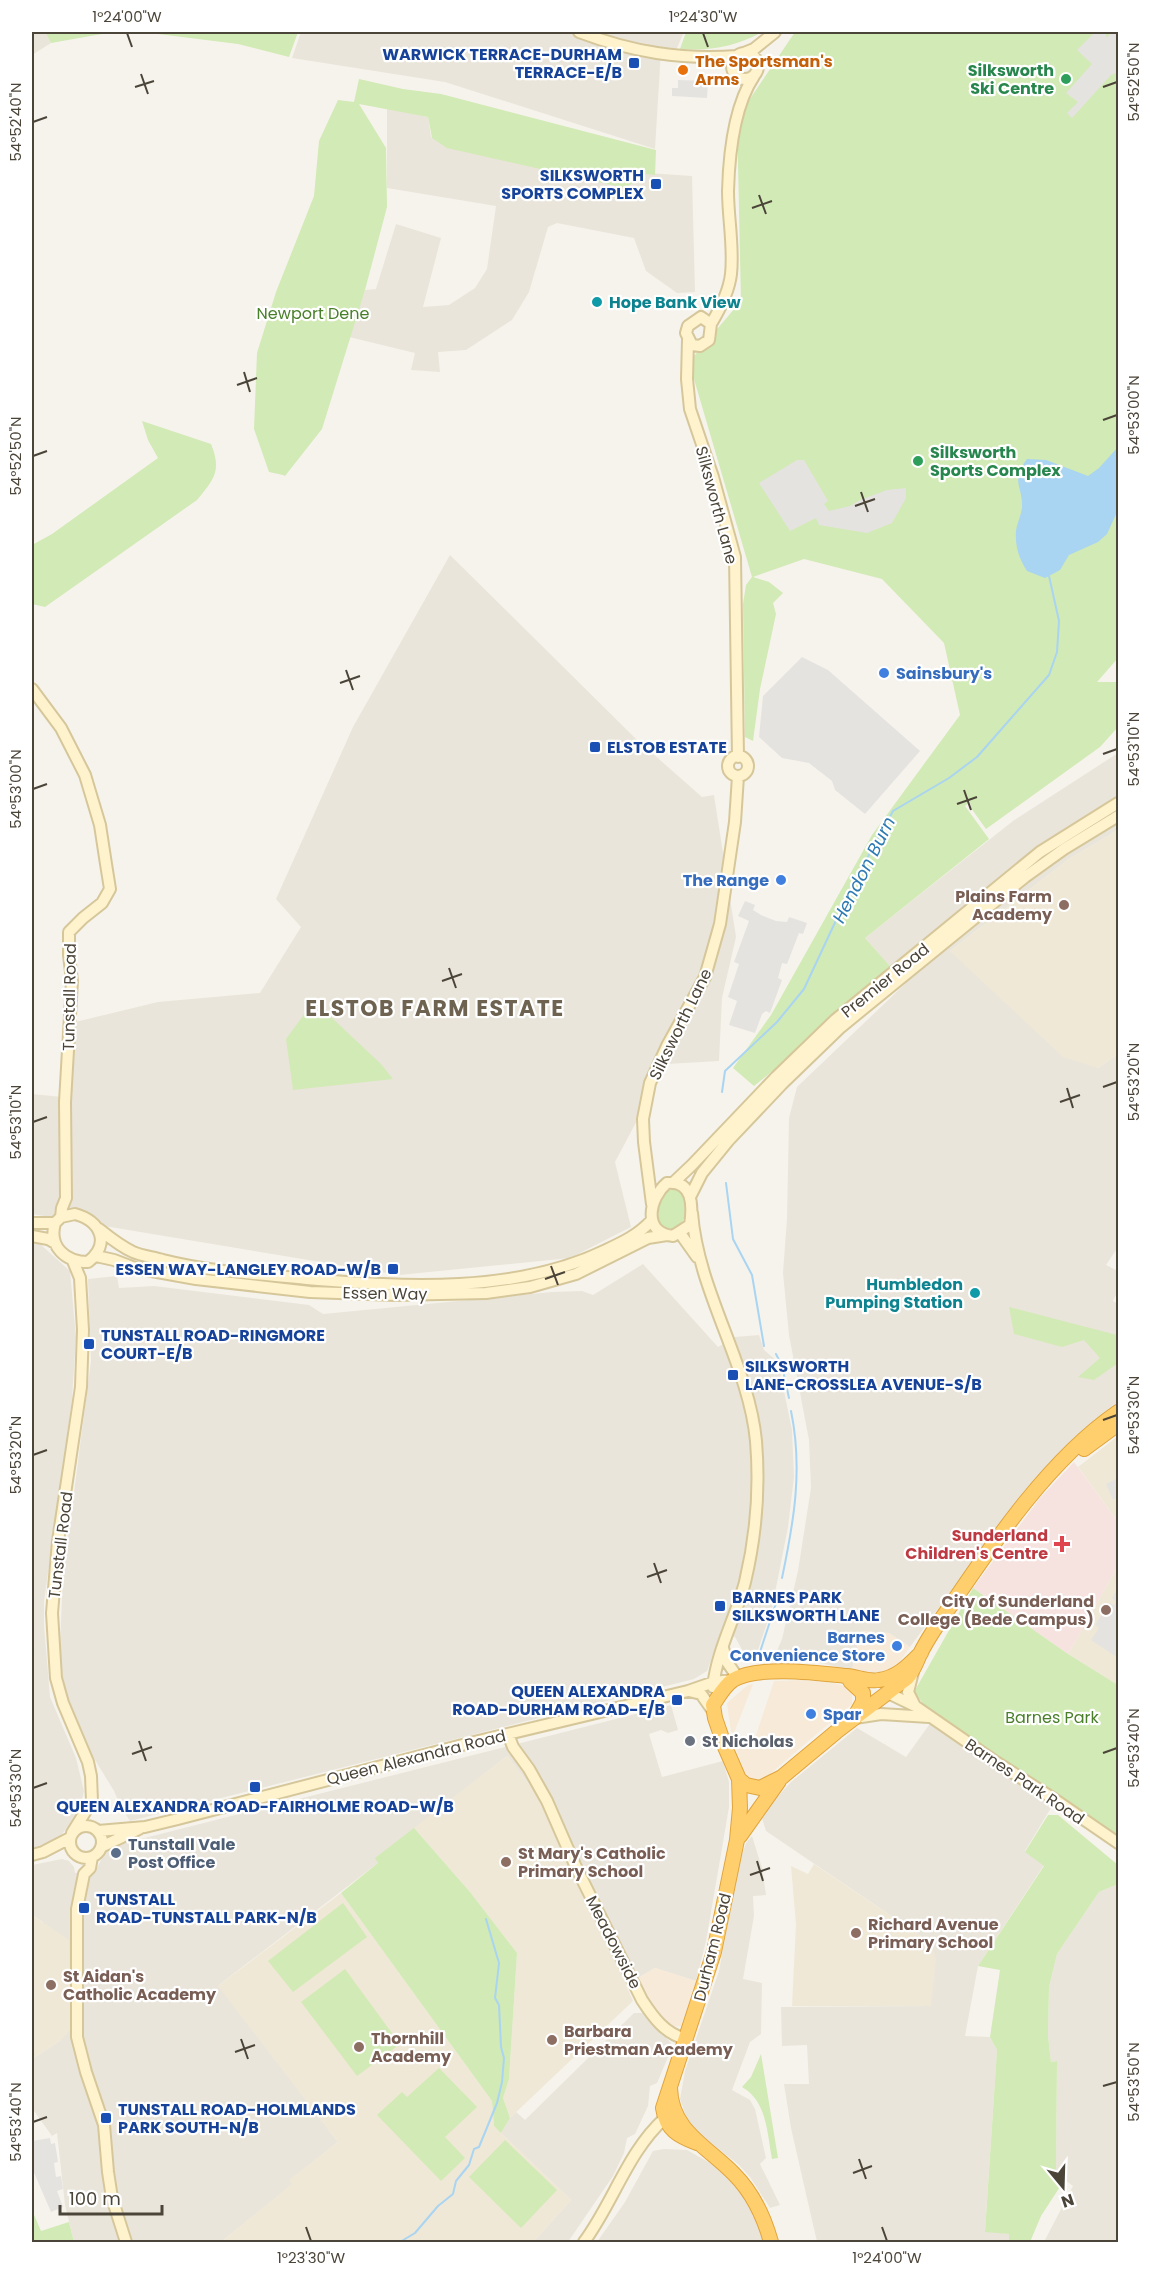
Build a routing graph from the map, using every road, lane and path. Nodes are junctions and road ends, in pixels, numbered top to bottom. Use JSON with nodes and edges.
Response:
{"nodes":[{"id":1,"x":579,"y":32,"type":"edge"},
{"id":2,"x":771,"y":35,"type":"edge"},
{"id":3,"x":740,"y":55,"type":"junction"},
{"id":4,"x":713,"y":58,"type":"junction"},
{"id":5,"x":757,"y":60,"type":"junction"},
{"id":6,"x":735,"y":72,"type":"junction"},
{"id":7,"x":754,"y":76,"type":"junction"},
{"id":8,"x":741,"y":100,"type":"junction"},
{"id":9,"x":718,"y":308,"type":"junction"},
{"id":10,"x":701,"y":317,"type":"junction"},
{"id":11,"x":711,"y":324,"type":"junction"},
{"id":12,"x":688,"y":340,"type":"junction"},
{"id":13,"x":700,"y":345,"type":"junction"},
{"id":14,"x":689,"y":362,"type":"junction"},
{"id":15,"x":32,"y":689,"type":"edge"},
{"id":16,"x":1119,"y":803,"type":"edge"},
{"id":17,"x":1119,"y":816,"type":"edge"},
{"id":18,"x":647,"y":1165,"type":"junction"},
{"id":19,"x":670,"y":1183,"type":"junction"},
{"id":20,"x":691,"y":1195,"type":"junction"},
{"id":21,"x":66,"y":1198,"type":"junction"},
{"id":22,"x":652,"y":1204,"type":"junction"},
{"id":23,"x":692,"y":1213,"type":"junction"},
{"id":24,"x":83,"y":1216,"type":"junction"},
{"id":25,"x":58,"y":1220,"type":"junction"},
{"id":26,"x":651,"y":1221,"type":"junction"},
{"id":27,"x":32,"y":1223,"type":"edge"},
{"id":28,"x":99,"y":1229,"type":"junction"},
{"id":29,"x":680,"y":1233,"type":"junction"},
{"id":30,"x":667,"y":1235,"type":"junction"},
{"id":31,"x":32,"y":1236,"type":"edge"},
{"id":32,"x":55,"y":1243,"type":"junction"},
{"id":33,"x":92,"y":1259,"type":"junction"},
{"id":34,"x":73,"y":1261,"type":"junction"},
{"id":35,"x":701,"y":1263,"type":"junction"},
{"id":36,"x":80,"y":1278,"type":"junction"},
{"id":37,"x":1119,"y":1412,"type":"edge"},
{"id":38,"x":1119,"y":1424,"type":"edge"},
{"id":39,"x":1049,"y":1476,"type":"junction"},
{"id":40,"x":723,"y":1648,"type":"junction"},
{"id":41,"x":921,"y":1653,"type":"junction"},
{"id":42,"x":913,"y":1671,"type":"junction"},
{"id":43,"x":835,"y":1676,"type":"junction"},
{"id":44,"x":735,"y":1679,"type":"junction"},
{"id":45,"x":850,"y":1681,"type":"junction"},
{"id":46,"x":714,"y":1682,"type":"junction"},
{"id":47,"x":688,"y":1691,"type":"junction"},
{"id":48,"x":888,"y":1693,"type":"junction"},
{"id":49,"x":915,"y":1706,"type":"junction"},
{"id":50,"x":713,"y":1708,"type":"junction"},
{"id":51,"x":932,"y":1718,"type":"junction"},
{"id":52,"x":853,"y":1719,"type":"junction"},
{"id":53,"x":508,"y":1734,"type":"junction"},
{"id":54,"x":782,"y":1778,"type":"junction"},
{"id":55,"x":739,"y":1779,"type":"junction"},
{"id":56,"x":90,"y":1806,"type":"junction"},
{"id":57,"x":145,"y":1827,"type":"junction"},
{"id":58,"x":96,"y":1829,"type":"junction"},
{"id":59,"x":71,"y":1836,"type":"junction"},
{"id":60,"x":737,"y":1840,"type":"junction"},
{"id":61,"x":1119,"y":1843,"type":"edge"},
{"id":62,"x":101,"y":1847,"type":"junction"},
{"id":63,"x":43,"y":1852,"type":"junction"},
{"id":64,"x":76,"y":1854,"type":"junction"},
{"id":65,"x":32,"y":1855,"type":"edge"},
{"id":66,"x":92,"y":1857,"type":"junction"},
{"id":67,"x":84,"y":1874,"type":"junction"},
{"id":68,"x":686,"y":2039,"type":"junction"},
{"id":69,"x":669,"y":2117,"type":"junction"},
{"id":70,"x":126,"y":2242,"type":"edge"},
{"id":71,"x":584,"y":2242,"type":"edge"},
{"id":72,"x":771,"y":2242,"type":"edge"}],
"edges":[{"from":1,"to":4,"type":"street"},
{"from":2,"to":3,"type":"street"},
{"from":2,"to":5,"type":"street"},
{"from":3,"to":4,"type":"street"},
{"from":3,"to":5,"type":"street"},
{"from":3,"to":6,"type":"street"},
{"from":4,"to":6,"type":"street"},
{"from":5,"to":7,"type":"street"},
{"from":6,"to":7,"type":"street"},
{"from":6,"to":8,"type":"street"},
{"from":7,"to":8,"type":"street"},
{"from":8,"to":9,"type":"street"},
{"from":9,"to":10,"type":"street"},
{"from":9,"to":11,"type":"street"},
{"from":10,"to":11,"type":"street"},
{"from":10,"to":12,"type":"street"},
{"from":11,"to":13,"type":"street"},
{"from":12,"to":13,"type":"street"},
{"from":12,"to":14,"type":"street","name":"Silksworth Lane"},
{"from":13,"to":14,"type":"street"},
{"from":14,"to":18,"type":"street","name":"Silksworth Lane"},
{"from":15,"to":21,"type":"street","name":"Tunstall Road"},
{"from":16,"to":19,"type":"street","name":"Premier Road"},
{"from":17,"to":20,"type":"street","name":"Premier Road"},
{"from":18,"to":19,"type":"street"},
{"from":18,"to":22,"type":"street","name":"Silksworth Lane"},
{"from":19,"to":20,"type":"street"},
{"from":19,"to":22,"type":"street","name":"Premier Road"},
{"from":20,"to":23,"type":"street"},
{"from":21,"to":24,"type":"street"},
{"from":21,"to":25,"type":"street","name":"Tunstall Road"},
{"from":22,"to":26,"type":"street"},
{"from":23,"to":29,"type":"street"},
{"from":23,"to":35,"type":"street"},
{"from":24,"to":25,"type":"street"},
{"from":24,"to":28,"type":"street"},
{"from":25,"to":27,"type":"street"},
{"from":25,"to":32,"type":"street","name":"Tunstall Road"},
{"from":26,"to":28,"type":"street","name":"Essen Way"},
{"from":26,"to":30,"type":"street"},
{"from":28,"to":33,"type":"street","name":"Tunstall Road"},
{"from":29,"to":30,"type":"street"},
{"from":29,"to":35,"type":"street"},
{"from":30,"to":33,"type":"street","name":"Essen Way"},
{"from":31,"to":32,"type":"street"},
{"from":32,"to":34,"type":"street","name":"Tunstall Road"},
{"from":33,"to":34,"type":"street"},
{"from":33,"to":36,"type":"street","name":"Tunstall Road"},
{"from":34,"to":36,"type":"street","name":"Tunstall Road"},
{"from":35,"to":40,"type":"street"},
{"from":36,"to":56,"type":"street","name":"Tunstall Road"},
{"from":37,"to":39,"type":"highway","name":"Durham Road"},
{"from":38,"to":39,"type":"highway","name":"Durham Road"},
{"from":39,"to":41,"type":"highway","name":"Durham Road"},
{"from":40,"to":44,"type":"street"},
{"from":40,"to":46,"type":"street"},
{"from":41,"to":42,"type":"highway","name":"Durham Road"},
{"from":41,"to":43,"type":"highway","name":"Durham Road"},
{"from":42,"to":48,"type":"highway","name":"Durham Road"},
{"from":42,"to":49,"type":"street"},
{"from":43,"to":44,"type":"highway","name":"Durham Road"},
{"from":43,"to":45,"type":"highway","name":"Durham Road"},
{"from":44,"to":46,"type":"street","name":"Queen Alexandra Road"},
{"from":44,"to":50,"type":"highway"},
{"from":45,"to":48,"type":"highway","name":"Durham Road"},
{"from":45,"to":52,"type":"highway"},
{"from":46,"to":47,"type":"street","name":"Queen Alexandra Road"},
{"from":46,"to":50,"type":"street"},
{"from":47,"to":50,"type":"street"},
{"from":47,"to":53,"type":"street","name":"Queen Alexandra Road"},
{"from":48,"to":49,"type":"street","name":"Barnes Park Road"},
{"from":48,"to":52,"type":"highway","name":"Durham Road"},
{"from":49,"to":51,"type":"street","name":"Barnes Park Road"},
{"from":50,"to":55,"type":"highway","name":"Durham Road"},
{"from":51,"to":52,"type":"street"},
{"from":51,"to":61,"type":"street","name":"Barnes Park Road"},
{"from":52,"to":54,"type":"highway","name":"Durham Road"},
{"from":53,"to":57,"type":"street","name":"Queen Alexandra Road"},
{"from":53,"to":68,"type":"street","name":"Meadowside"},
{"from":54,"to":55,"type":"highway","name":"Durham Road"},
{"from":54,"to":60,"type":"highway","name":"Durham Road"},
{"from":55,"to":60,"type":"highway","name":"Durham Road"},
{"from":56,"to":58,"type":"street","name":"Tunstall Road"},
{"from":56,"to":59,"type":"street"},
{"from":57,"to":58,"type":"street","name":"Queen Alexandra Road"},
{"from":57,"to":62,"type":"street","name":"Queen Alexandra Road"},
{"from":58,"to":59,"type":"street","name":"Queen Alexandra Road"},
{"from":58,"to":62,"type":"street"},
{"from":59,"to":63,"type":"street","name":"Queen Alexandra Road"},
{"from":59,"to":64,"type":"street"},
{"from":60,"to":68,"type":"highway","name":"Durham Road"},
{"from":62,"to":66,"type":"street","name":"Queen Alexandra Road"},
{"from":63,"to":64,"type":"street","name":"Queen Alexandra Road"},
{"from":63,"to":65,"type":"street","name":"Queen Alexandra Road"},
{"from":64,"to":66,"type":"street","name":"Queen Alexandra Road"},
{"from":64,"to":67,"type":"street"},
{"from":66,"to":67,"type":"street"},
{"from":67,"to":70,"type":"street"},
{"from":68,"to":69,"type":"highway","name":"Durham Road"},
{"from":69,"to":71,"type":"street"},
{"from":69,"to":72,"type":"highway","name":"Durham Road"}]}
